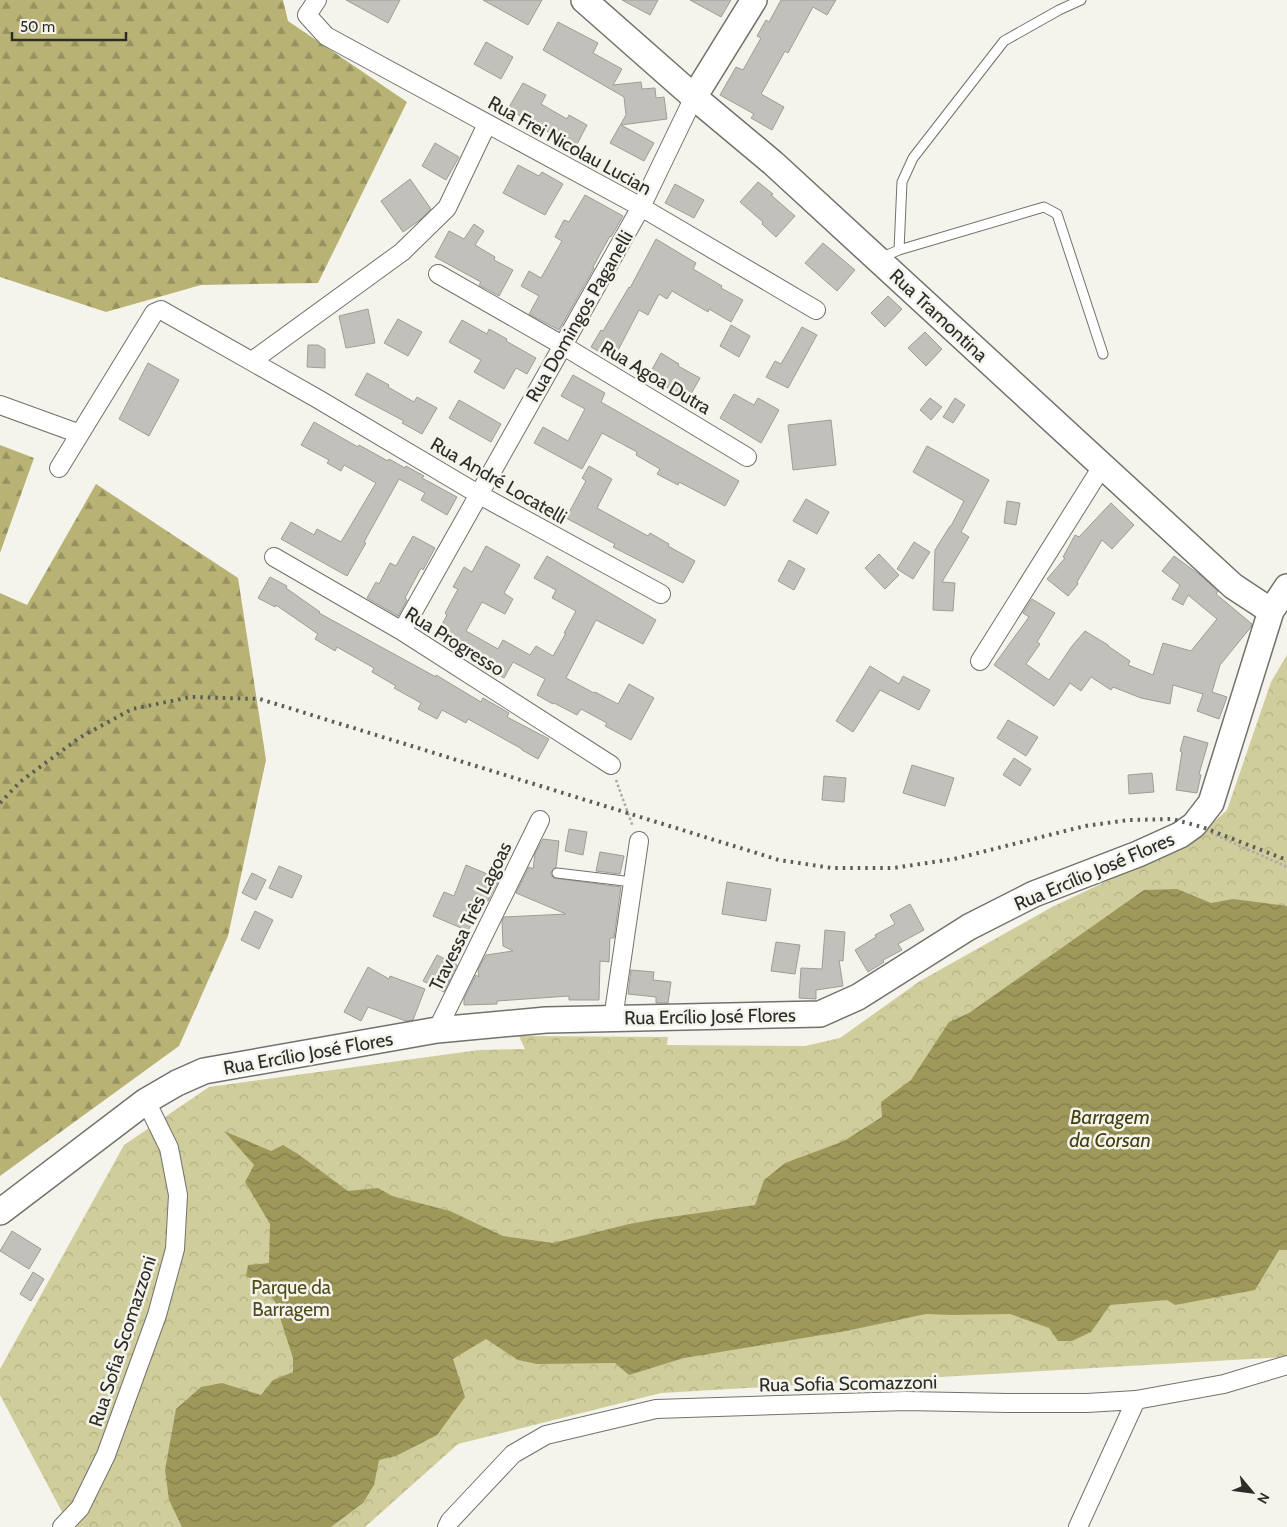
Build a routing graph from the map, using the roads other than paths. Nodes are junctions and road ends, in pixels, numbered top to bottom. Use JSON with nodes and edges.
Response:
{"nodes":[{"id":1,"x":317,"y":0,"type":"edge"},
{"id":2,"x":584,"y":0,"type":"edge"},
{"id":3,"x":754,"y":0,"type":"edge"},
{"id":4,"x":1081,"y":0,"type":"edge"},
{"id":5,"x":309,"y":8,"type":"edge"},
{"id":6,"x":694,"y":97,"type":"junction"},
{"id":7,"x":487,"y":124,"type":"junction"},
{"id":8,"x":640,"y":207,"type":"junction"},
{"id":9,"x":888,"y":255,"type":"junction"},
{"id":10,"x":438,"y":274,"type":"dead end"},
{"id":11,"x":816,"y":310,"type":"dead end"},
{"id":12,"x":562,"y":345,"type":"junction"},
{"id":13,"x":1103,"y":354,"type":"dead end"},
{"id":14,"x":252,"y":361,"type":"junction"},
{"id":15,"x":0,"y":405,"type":"edge"},
{"id":16,"x":80,"y":434,"type":"junction"},
{"id":17,"x":747,"y":457,"type":"dead end"},
{"id":18,"x":1102,"y":465,"type":"junction"},
{"id":19,"x":60,"y":468,"type":"dead end"},
{"id":20,"x":478,"y":494,"type":"junction"},
{"id":21,"x":274,"y":556,"type":"dead end"},
{"id":22,"x":1287,"y":586,"type":"edge"},
{"id":23,"x":661,"y":594,"type":"dead end"},
{"id":24,"x":1271,"y":611,"type":"junction"},
{"id":25,"x":402,"y":631,"type":"junction"},
{"id":26,"x":980,"y":661,"type":"dead end"},
{"id":27,"x":611,"y":765,"type":"road end"},
{"id":28,"x":540,"y":820,"type":"dead end"},
{"id":29,"x":639,"y":842,"type":"dead end"},
{"id":30,"x":557,"y":873,"type":"dead end"},
{"id":31,"x":633,"y":882,"type":"junction"},
{"id":32,"x":613,"y":1019,"type":"junction"},
{"id":33,"x":437,"y":1030,"type":"junction"},
{"id":34,"x":146,"y":1101,"type":"junction"},
{"id":35,"x":0,"y":1212,"type":"edge"},
{"id":36,"x":1287,"y":1365,"type":"edge"},
{"id":37,"x":1136,"y":1400,"type":"junction"},
{"id":38,"x":62,"y":1527,"type":"edge"},
{"id":39,"x":447,"y":1527,"type":"edge"},
{"id":40,"x":1078,"y":1527,"type":"edge"}],
"edges":[{"from":1,"to":5,"type":"street"},
{"from":2,"to":6,"type":"street","name":"Rua Tramontina"},
{"from":3,"to":6,"type":"street","name":"Rua Domingos Paganelli"},
{"from":4,"to":9,"type":"lane"},
{"from":5,"to":7,"type":"street","name":"Rua Frei Nicolau Lucian"},
{"from":6,"to":8,"type":"street","name":"Rua Domingos Paganelli"},
{"from":6,"to":9,"type":"street","name":"Rua Tramontina"},
{"from":7,"to":8,"type":"street","name":"Rua Frei Nicolau Lucian"},
{"from":7,"to":14,"type":"street"},
{"from":8,"to":11,"type":"street","name":"Rua Frei Nicolau Lucian"},
{"from":8,"to":12,"type":"street","name":"Rua Domingos Paganelli"},
{"from":9,"to":13,"type":"lane"},
{"from":9,"to":18,"type":"street","name":"Rua Tramontina"},
{"from":10,"to":12,"type":"street","name":"Rua Agoa Dutra"},
{"from":12,"to":17,"type":"street","name":"Rua Agoa Dutra"},
{"from":12,"to":20,"type":"street","name":"Rua Domingos Paganelli"},
{"from":14,"to":16,"type":"street","name":"Rua André Locatelli"},
{"from":14,"to":20,"type":"street","name":"Rua André Locatelli"},
{"from":15,"to":16,"type":"street"},
{"from":16,"to":19,"type":"street"},
{"from":18,"to":24,"type":"street","name":"Rua Tramontina"},
{"from":18,"to":26,"type":"street"},
{"from":20,"to":23,"type":"street","name":"Rua André Locatelli"},
{"from":20,"to":25,"type":"street","name":"Rua Domingos Paganelli"},
{"from":21,"to":25,"type":"street","name":"Rua Progresso"},
{"from":22,"to":24,"type":"street"},
{"from":24,"to":32,"type":"street","name":"Rua Ercílio José Flores"},
{"from":25,"to":27,"type":"street","name":"Rua Progresso"},
{"from":28,"to":33,"type":"street","name":"Travessa Três Lagoas"},
{"from":29,"to":31,"type":"street"},
{"from":30,"to":31,"type":"lane"},
{"from":31,"to":32,"type":"street"},
{"from":32,"to":33,"type":"street","name":"Rua Ercílio José Flores"},
{"from":33,"to":34,"type":"street","name":"Rua Ercílio José Flores"},
{"from":34,"to":35,"type":"street","name":"Rua Ercílio José Flores"},
{"from":34,"to":38,"type":"street","name":"Rua Sofia Scomazzoni"},
{"from":36,"to":37,"type":"street","name":"Rua Sofia Scomazzoni"},
{"from":37,"to":39,"type":"street","name":"Rua Sofia Scomazzoni"},
{"from":37,"to":40,"type":"street"}]}
